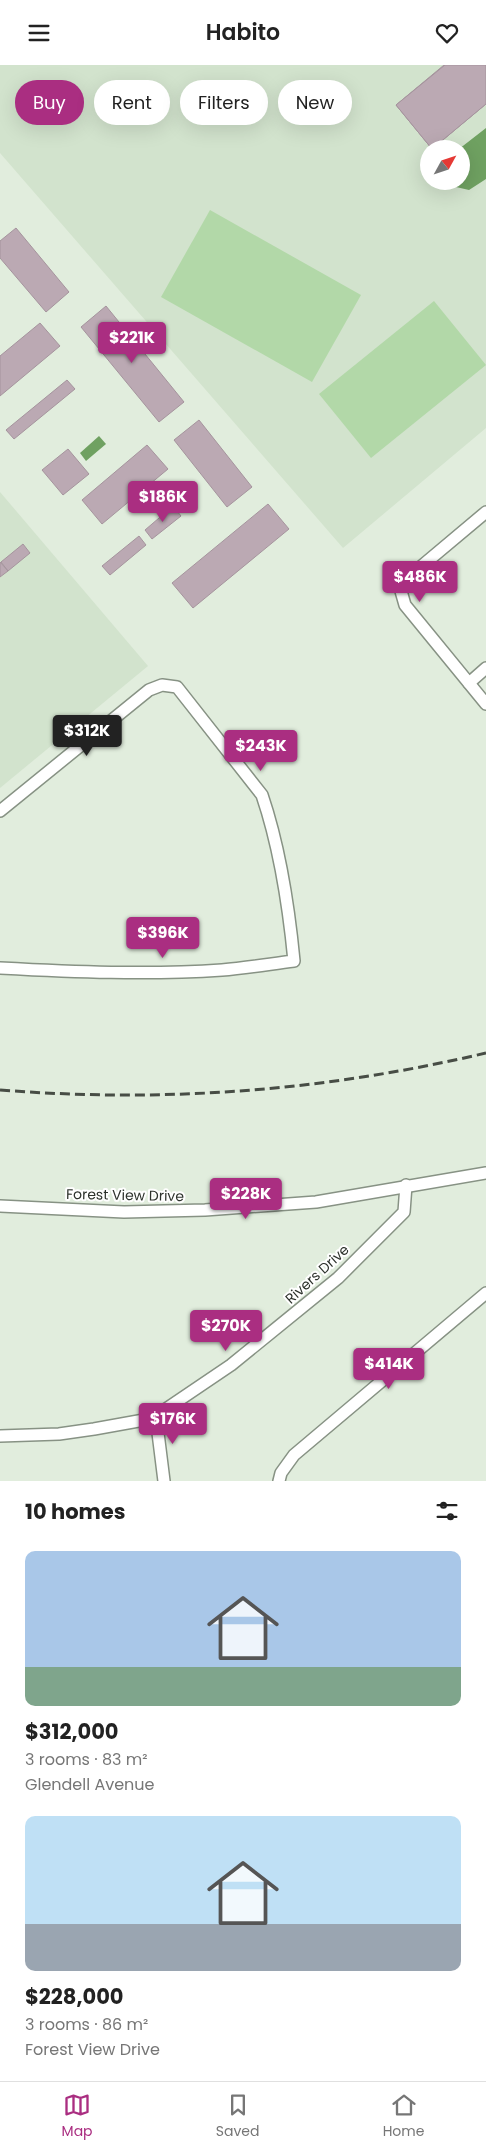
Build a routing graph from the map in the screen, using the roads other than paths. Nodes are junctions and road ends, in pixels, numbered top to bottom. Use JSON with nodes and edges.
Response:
{"nodes":[{"id":1,"x":486,"y":512,"type":"edge"},
{"id":2,"x":486,"y":668,"type":"edge"},
{"id":3,"x":469,"y":683,"type":"junction"},
{"id":4,"x":486,"y":704,"type":"edge"},
{"id":5,"x":0,"y":811,"type":"edge"},
{"id":6,"x":0,"y":968,"type":"edge"},
{"id":7,"x":486,"y":1173,"type":"edge"},
{"id":8,"x":406,"y":1185,"type":"junction"},
{"id":9,"x":0,"y":1206,"type":"edge"},
{"id":10,"x":486,"y":1293,"type":"edge"},
{"id":11,"x":151,"y":1417,"type":"junction"},
{"id":12,"x":0,"y":1436,"type":"edge"},
{"id":13,"x":164,"y":1481,"type":"edge"},
{"id":14,"x":279,"y":1481,"type":"edge"}],
"edges":[{"from":1,"to":3,"type":"street"},
{"from":2,"to":3,"type":"street"},
{"from":3,"to":4,"type":"street"},
{"from":5,"to":6,"type":"street"},
{"from":7,"to":8,"type":"street","name":"Forest View Drive"},
{"from":8,"to":9,"type":"street","name":"Forest View Drive"},
{"from":8,"to":11,"type":"street","name":"Rivers Drive"},
{"from":10,"to":14,"type":"street"},
{"from":11,"to":12,"type":"street","name":"Rivers Drive"},
{"from":11,"to":13,"type":"street"}]}
